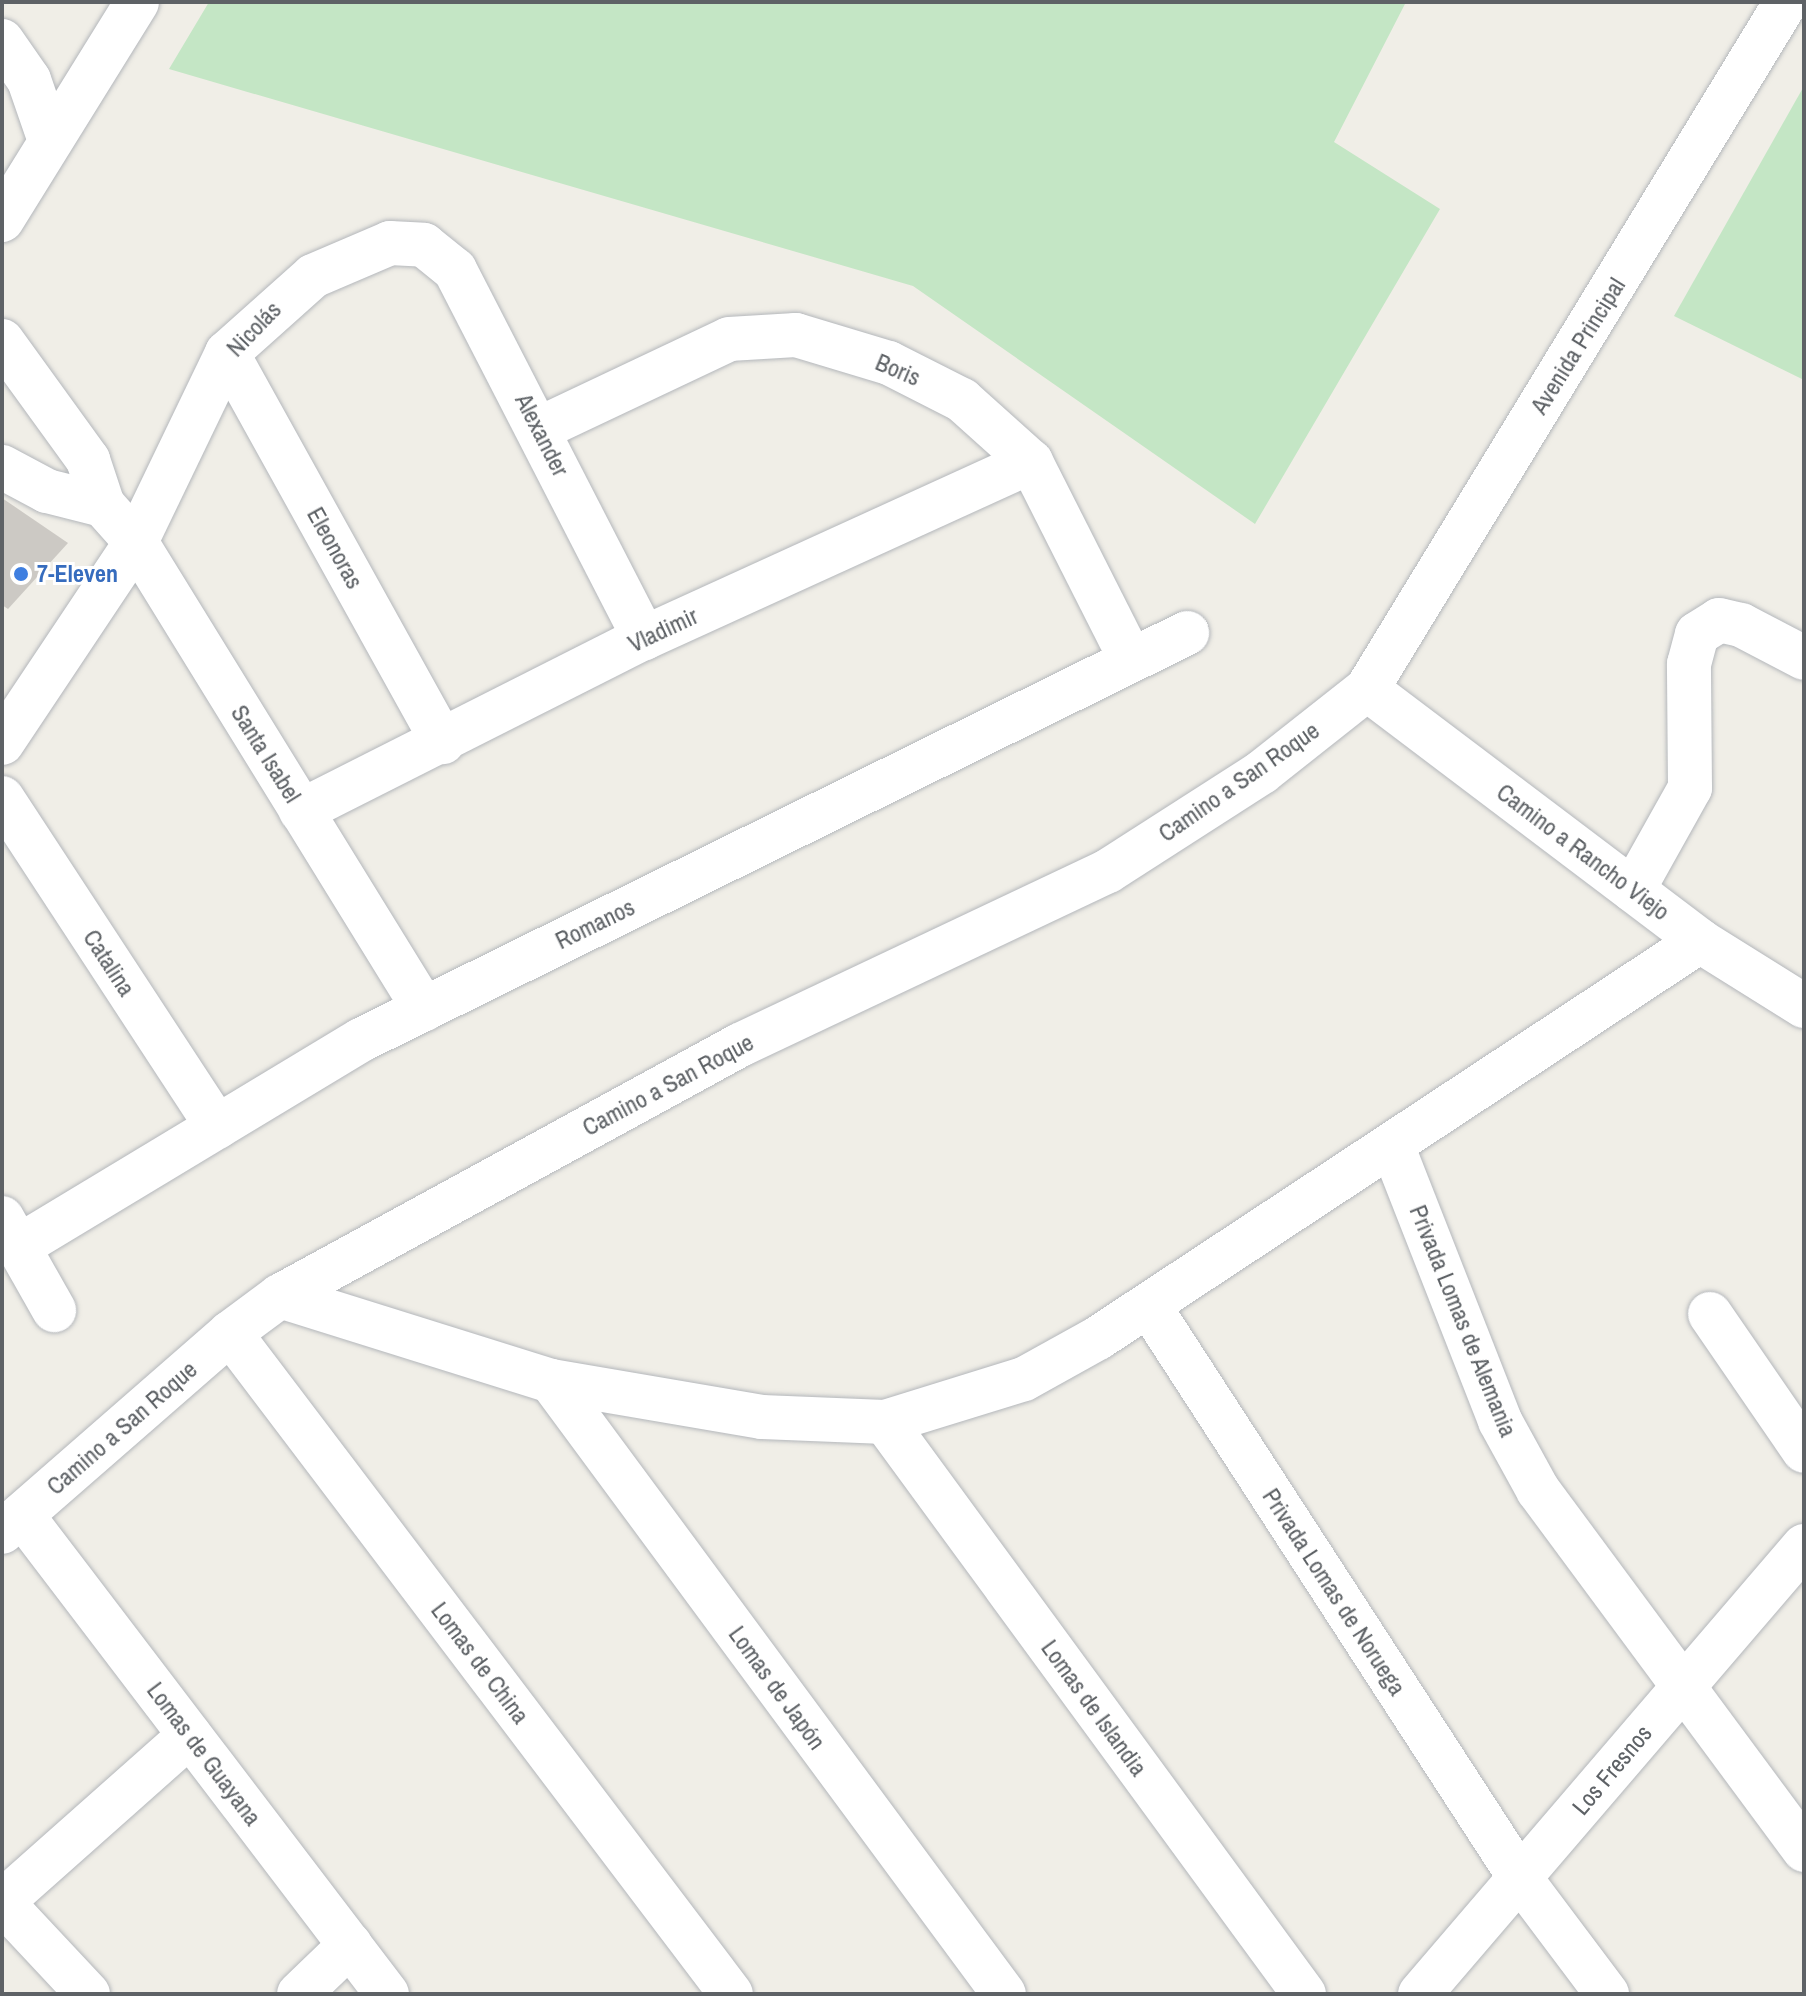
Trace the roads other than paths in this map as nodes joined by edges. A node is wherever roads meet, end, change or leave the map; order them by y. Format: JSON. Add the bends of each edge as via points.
{"nodes":[{"id":1,"x":137,"y":2,"type":"edge"},
{"id":2,"x":1786,"y":2,"type":"edge"},
{"id":3,"x":2,"y":41,"type":"edge"},
{"id":4,"x":28,"y":156,"type":"edge"},
{"id":5,"x":2,"y":220,"type":"edge"},
{"id":6,"x":424,"y":245,"type":"joint"},
{"id":7,"x":2,"y":341,"type":"edge"},
{"id":8,"x":227,"y":353,"type":"junction"},
{"id":9,"x":539,"y":429,"type":"junction"},
{"id":10,"x":1031,"y":462,"type":"junction"},
{"id":11,"x":2,"y":467,"type":"edge"},
{"id":12,"x":103,"y":505,"type":"junction"},
{"id":13,"x":136,"y":542,"type":"junction"},
{"id":14,"x":1187,"y":633,"type":"dead end"},
{"id":15,"x":644,"y":638,"type":"junction"},
{"id":16,"x":1804,"y":658,"type":"edge"},
{"id":17,"x":1131,"y":660,"type":"junction"},
{"id":18,"x":1367,"y":689,"type":"junction"},
{"id":19,"x":443,"y":742,"type":"junction"},
{"id":20,"x":2,"y":743,"type":"edge"},
{"id":21,"x":2,"y":798,"type":"edge"},
{"id":22,"x":301,"y":811,"type":"junction"},
{"id":23,"x":1633,"y":890,"type":"junction"},
{"id":24,"x":1700,"y":941,"type":"junction"},
{"id":25,"x":1804,"y":1006,"type":"edge"},
{"id":26,"x":424,"y":1009,"type":"junction"},
{"id":27,"x":217,"y":1127,"type":"junction"},
{"id":28,"x":1392,"y":1145,"type":"junction"},
{"id":29,"x":12,"y":1232,"type":"edge"},
{"id":30,"x":280,"y":1296,"type":"junction"},
{"id":31,"x":1149,"y":1306,"type":"junction"},
{"id":32,"x":54,"y":1310,"type":"dead end"},
{"id":33,"x":1710,"y":1314,"type":"dead end"},
{"id":34,"x":230,"y":1333,"type":"junction"},
{"id":35,"x":551,"y":1381,"type":"junction"},
{"id":36,"x":885,"y":1422,"type":"junction"},
{"id":37,"x":1804,"y":1451,"type":"edge"},
{"id":38,"x":12,"y":1523,"type":"edge"},
{"id":39,"x":1804,"y":1546,"type":"edge"},
{"id":40,"x":1681,"y":1689,"type":"junction"},
{"id":41,"x":190,"y":1735,"type":"junction"},
{"id":42,"x":1804,"y":1850,"type":"edge"},
{"id":43,"x":1520,"y":1878,"type":"junction"},
{"id":44,"x":2,"y":1902,"type":"edge"},
{"id":45,"x":350,"y":1945,"type":"junction"},
{"id":46,"x":88,"y":1994,"type":"edge"},
{"id":47,"x":299,"y":1994,"type":"edge"},
{"id":48,"x":387,"y":1994,"type":"edge"},
{"id":49,"x":731,"y":1994,"type":"edge"},
{"id":50,"x":1004,"y":1994,"type":"edge"},
{"id":51,"x":1304,"y":1994,"type":"edge"},
{"id":52,"x":1420,"y":1994,"type":"edge"},
{"id":53,"x":1607,"y":1994,"type":"edge"}],
"edges":[{"from":1,"to":4,"type":"street"},
{"from":2,"to":18,"type":"street","name":"Avenida Principal"},
{"from":3,"to":4,"type":"street","via":[[29,80]]},
{"from":4,"to":5,"type":"street"},
{"from":6,"to":8,"type":"street","name":"Nicolás","via":[[390,243],[313,276]]},
{"from":6,"to":9,"type":"street","name":"Alexander","via":[[455,270]]},
{"from":7,"to":12,"type":"street","via":[[88,460]]},
{"from":8,"to":13,"type":"street","name":"Nicolás"},
{"from":8,"to":19,"type":"street","name":"Eleonoras"},
{"from":9,"to":10,"type":"street","name":"Boris","via":[[729,339],[796,335],[889,363],[962,400]]},
{"from":9,"to":15,"type":"street","name":"Alexander"},
{"from":10,"to":15,"type":"street","name":"Vladimir"},
{"from":10,"to":17,"type":"street","name":"Boris"},
{"from":11,"to":12,"type":"street","via":[[47,491]]},
{"from":12,"to":13,"type":"street","name":"Santa Isabel"},
{"from":13,"to":20,"type":"street","name":"Nicolás"},
{"from":13,"to":22,"type":"street","name":"Santa Isabel"},
{"from":14,"to":17,"type":"street","name":"Romanos"},
{"from":15,"to":19,"type":"street","name":"Vladimir"},
{"from":16,"to":23,"type":"street","via":[[1741,625],[1719,620],[1697,634],[1689,664],[1690,788]]},
{"from":17,"to":26,"type":"street","name":"Romanos"},
{"from":18,"to":23,"type":"street","name":"Camino a Rancho Viejo"},
{"from":18,"to":30,"type":"street","name":"Camino a San Roque","via":[[1262,772],[1108,871],[740,1045]]},
{"from":19,"to":22,"type":"street","name":"Vladimir"},
{"from":21,"to":27,"type":"street","name":"Catalina"},
{"from":22,"to":26,"type":"street","name":"Santa Isabel"},
{"from":23,"to":24,"type":"street","name":"Camino a Rancho Viejo"},
{"from":24,"to":25,"type":"street","name":"Camino a Rancho Viejo"},
{"from":24,"to":28,"type":"street"},
{"from":26,"to":27,"type":"street","name":"Romanos","via":[[361,1040]]},
{"from":27,"to":29,"type":"street","name":"Romanos"},
{"from":28,"to":31,"type":"street"},
{"from":28,"to":40,"type":"street","name":"Privada Lomas de Alemania","via":[[1500,1421],[1538,1490]]},
{"from":29,"to":32,"type":"street"},
{"from":30,"to":34,"type":"street","name":"Camino a San Roque"},
{"from":30,"to":35,"type":"street"},
{"from":31,"to":36,"type":"street","via":[[1024,1379]]},
{"from":31,"to":43,"type":"street","name":"Privada Lomas de Noruega"},
{"from":33,"to":37,"type":"street"},
{"from":34,"to":38,"type":"street","name":"Camino a San Roque"},
{"from":34,"to":49,"type":"street","name":"Lomas de China"},
{"from":35,"to":36,"type":"street","via":[[762,1417]]},
{"from":35,"to":50,"type":"street","name":"Lomas de Japón"},
{"from":36,"to":51,"type":"street","name":"Lomas de Islandia"},
{"from":38,"to":41,"type":"street","name":"Lomas de Guayana"},
{"from":39,"to":40,"type":"street","name":"Los Fresnos"},
{"from":40,"to":42,"type":"street","name":"Privada Lomas de Alemania"},
{"from":40,"to":43,"type":"street","name":"Los Fresnos"},
{"from":41,"to":44,"type":"street"},
{"from":41,"to":45,"type":"street","name":"Lomas de Guayana"},
{"from":43,"to":52,"type":"street","name":"Los Fresnos"},
{"from":43,"to":53,"type":"street","name":"Privada Lomas de Noruega"},
{"from":44,"to":46,"type":"street"},
{"from":45,"to":47,"type":"street"},
{"from":45,"to":48,"type":"street","name":"Lomas de Guayana"}]}
